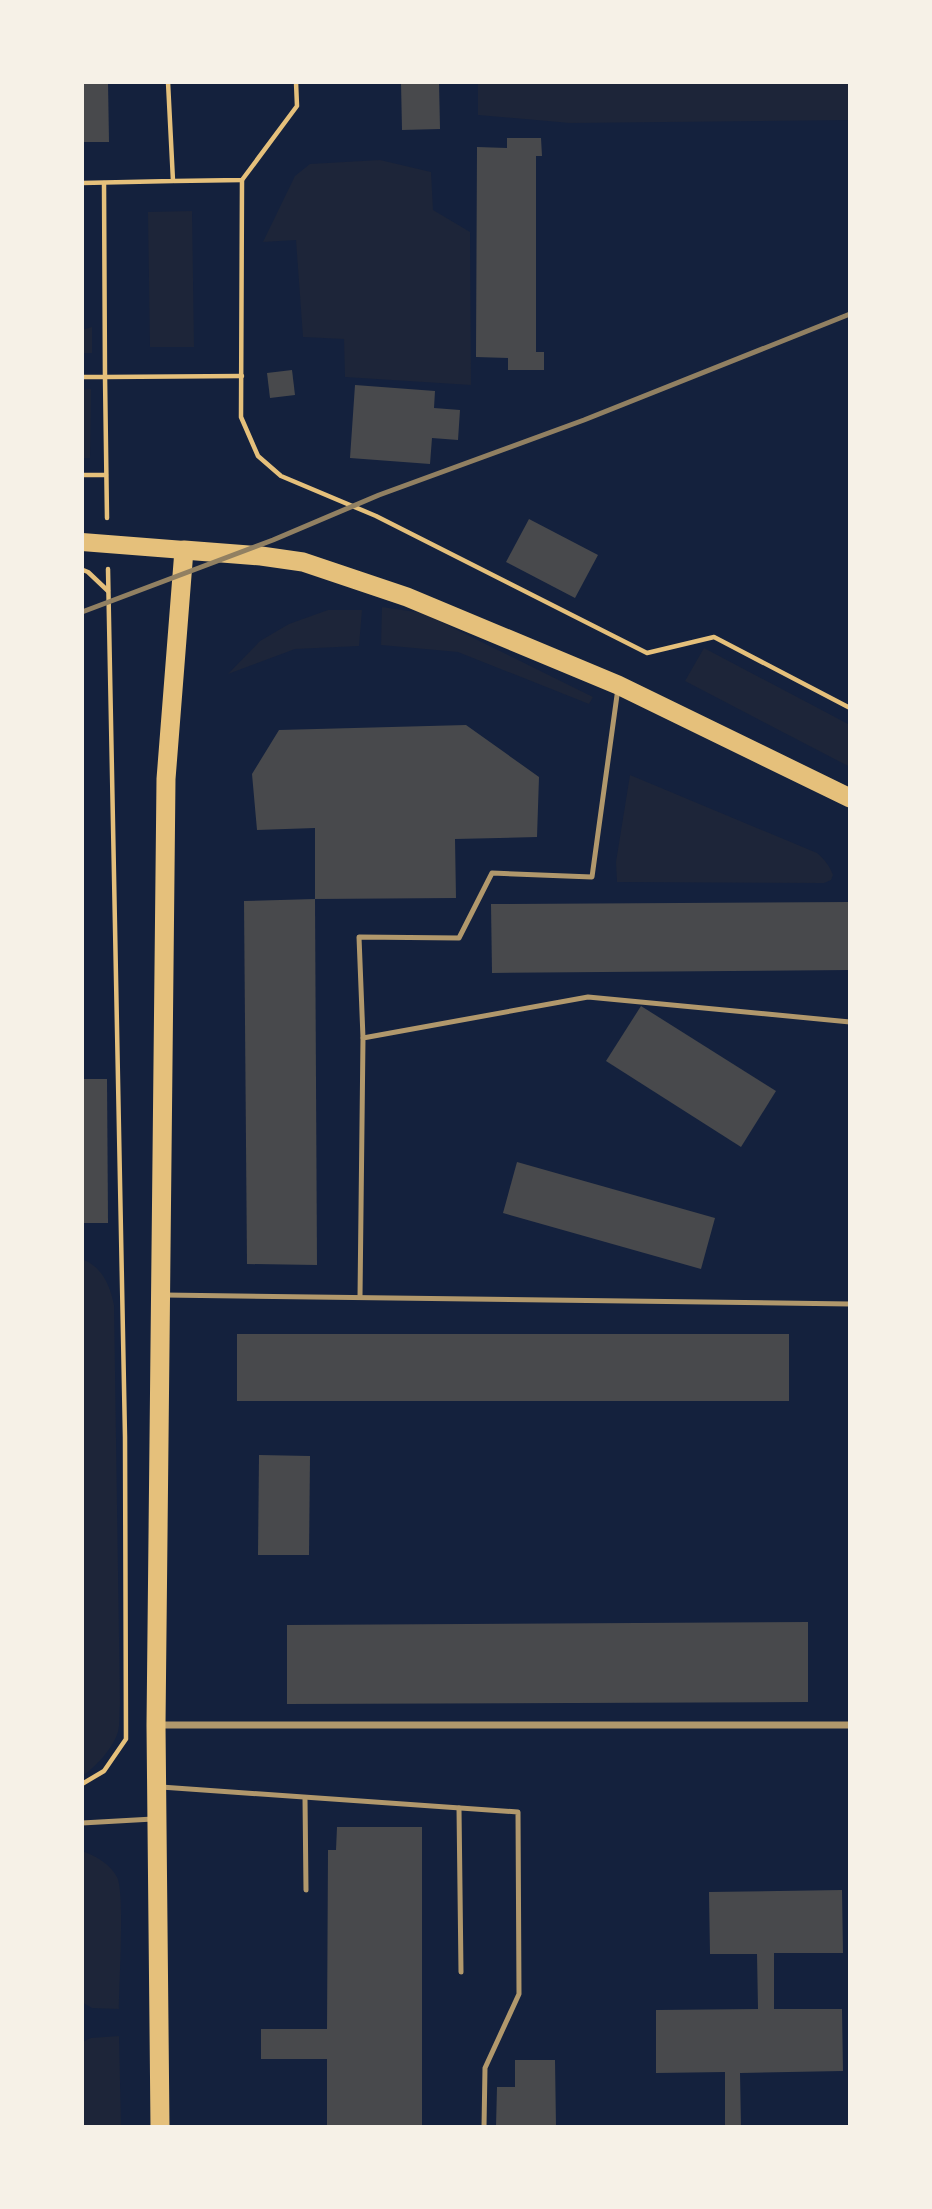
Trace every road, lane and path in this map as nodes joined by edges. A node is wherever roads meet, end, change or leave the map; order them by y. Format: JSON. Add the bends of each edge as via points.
{"nodes":[{"id":1,"x":168,"y":82,"type":"edge"},
{"id":2,"x":296,"y":82,"type":"edge"},
{"id":3,"x":242,"y":180,"type":"junction"},
{"id":4,"x":173,"y":181,"type":"junction"},
{"id":5,"x":82,"y":183,"type":"edge"},
{"id":6,"x":104,"y":183,"type":"junction"},
{"id":7,"x":242,"y":376,"type":"junction"},
{"id":8,"x":82,"y":377,"type":"edge"},
{"id":9,"x":105,"y":377,"type":"junction"},
{"id":10,"x":82,"y":475,"type":"edge"},
{"id":11,"x":106,"y":475,"type":"junction"},
{"id":12,"x":82,"y":542,"type":"edge"},
{"id":13,"x":107,"y":542,"type":"junction"},
{"id":14,"x":184,"y":550,"type":"junction"},
{"id":15,"x":82,"y":569,"type":"edge"},
{"id":16,"x":108,"y":592,"type":"junction"},
{"id":17,"x":618,"y":685,"type":"junction"},
{"id":18,"x":850,"y":708,"type":"edge"},
{"id":19,"x":850,"y":798,"type":"edge"},
{"id":20,"x":850,"y":1022,"type":"edge"},
{"id":21,"x":363,"y":1038,"type":"junction"},
{"id":22,"x":160,"y":1294,"type":"junction"},
{"id":23,"x":360,"y":1297,"type":"junction"},
{"id":24,"x":850,"y":1304,"type":"edge"},
{"id":25,"x":850,"y":1725,"type":"edge"},
{"id":26,"x":156,"y":1726,"type":"junction"},
{"id":27,"x":82,"y":1784,"type":"edge"},
{"id":28,"x":158,"y":1787,"type":"junction"},
{"id":29,"x":305,"y":1798,"type":"junction"},
{"id":30,"x":459,"y":1808,"type":"junction"},
{"id":31,"x":156,"y":1819,"type":"junction"},
{"id":32,"x":82,"y":1824,"type":"edge"},
{"id":33,"x":306,"y":1890,"type":"dead end"},
{"id":34,"x":461,"y":1972,"type":"dead end"},
{"id":35,"x":160,"y":2127,"type":"edge"},
{"id":36,"x":484,"y":2127,"type":"edge"}],
"edges":[{"from":1,"to":4,"type":"path"},
{"from":2,"to":3,"type":"path","via":[[297,106]]},
{"from":3,"to":4,"type":"path"},
{"from":3,"to":7,"type":"path"},
{"from":4,"to":6,"type":"path"},
{"from":5,"to":6,"type":"path"},
{"from":6,"to":9,"type":"path"},
{"from":7,"to":9,"type":"path"},
{"from":7,"to":18,"type":"path","via":[[241,417],[258,456],[281,475],[376,516],[647,653],[714,637]]},
{"from":8,"to":9,"type":"path"},
{"from":9,"to":11,"type":"path"},
{"from":10,"to":11,"type":"path"},
{"from":11,"to":13,"type":"path"},
{"from":12,"to":13,"type":"main road"},
{"from":13,"to":14,"type":"main road"},
{"from":13,"to":16,"type":"path"},
{"from":14,"to":17,"type":"highway","via":[[303,562],[407,597]]},
{"from":14,"to":22,"type":"highway","via":[[166,779]]},
{"from":15,"to":16,"type":"path"},
{"from":16,"to":27,"type":"path","via":[[125,1424],[126,1739],[104,1772]]},
{"from":17,"to":19,"type":"highway"},
{"from":17,"to":21,"type":"lane","via":[[592,877],[492,873],[459,938],[359,937]]},
{"from":20,"to":21,"type":"lane","via":[[588,996]]},
{"from":21,"to":23,"type":"lane"},
{"from":22,"to":23,"type":"lane"},
{"from":22,"to":26,"type":"highway"},
{"from":23,"to":24,"type":"lane"},
{"from":25,"to":26,"type":"street"},
{"from":26,"to":28,"type":"highway"},
{"from":28,"to":29,"type":"lane"},
{"from":28,"to":31,"type":"highway"},
{"from":29,"to":30,"type":"lane"},
{"from":29,"to":33,"type":"lane"},
{"from":30,"to":34,"type":"lane"},
{"from":30,"to":36,"type":"lane","via":[[518,1812],[519,1994],[485,2068]]},
{"from":31,"to":32,"type":"lane"},
{"from":31,"to":35,"type":"highway"}]}
